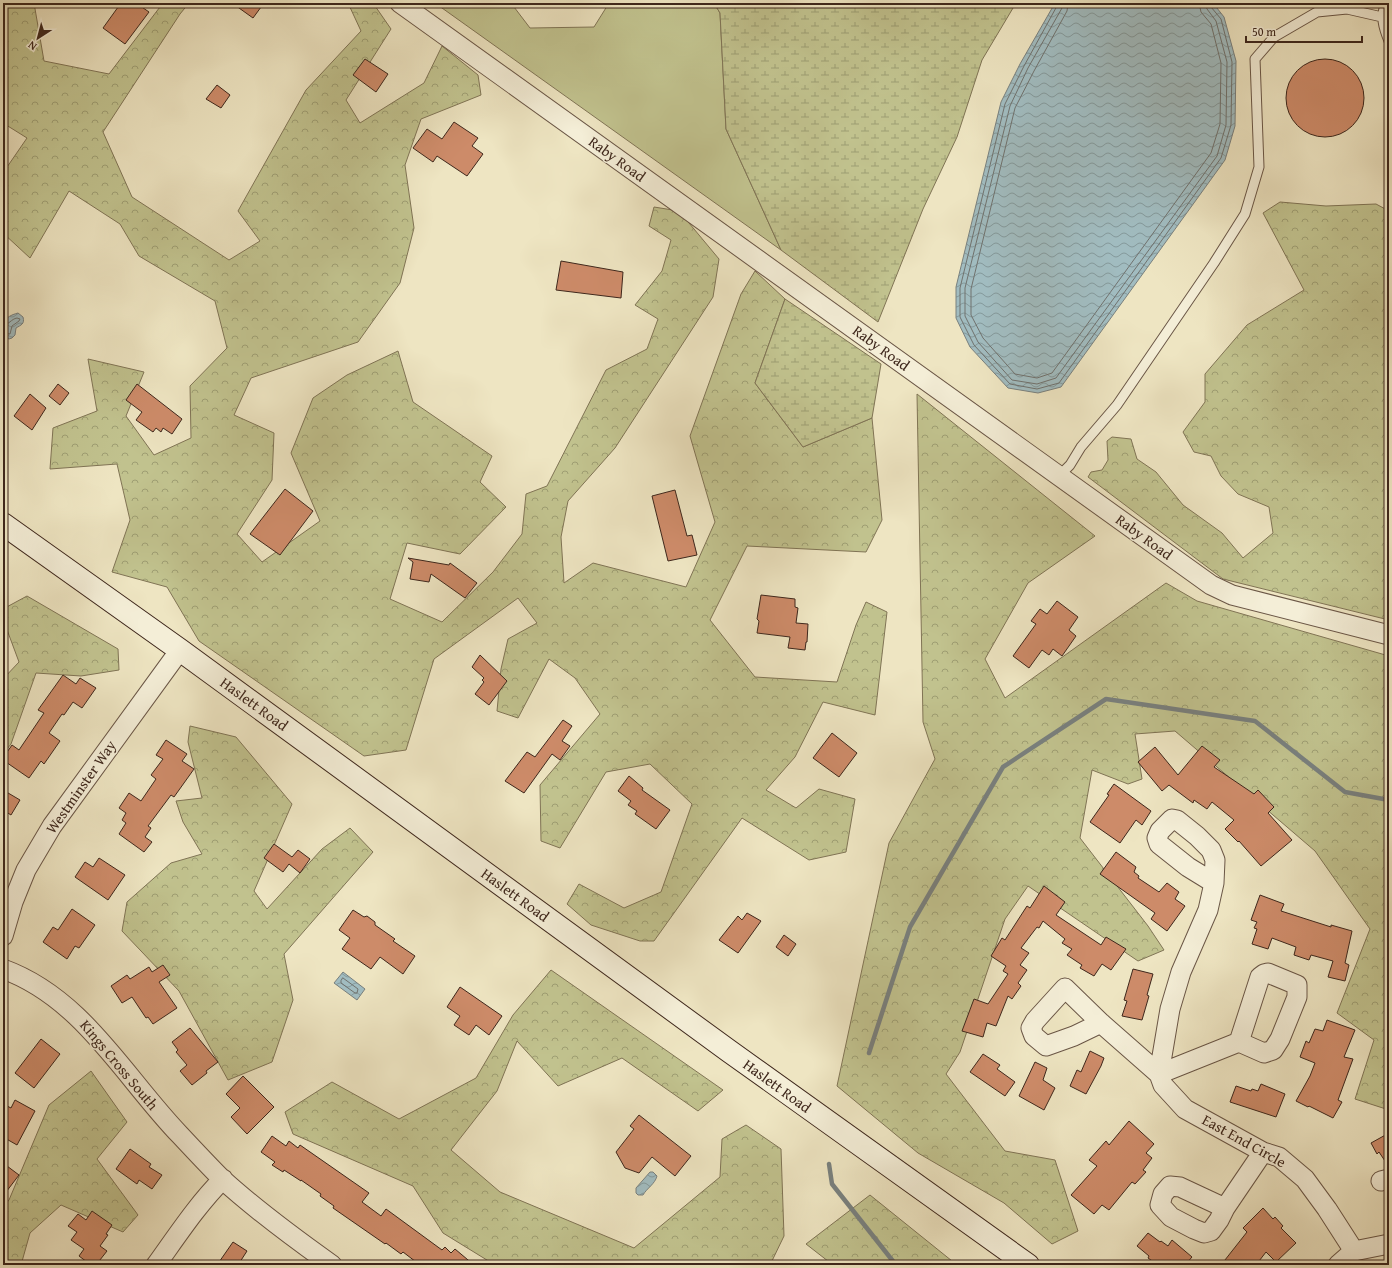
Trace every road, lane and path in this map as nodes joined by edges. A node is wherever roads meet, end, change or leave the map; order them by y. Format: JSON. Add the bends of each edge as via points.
{"nodes":[{"id":1,"x":400,"y":3,"type":"edge"},
{"id":2,"x":1387,"y":3,"type":"edge"},
{"id":3,"x":1382,"y":17,"type":"junction"},
{"id":4,"x":1389,"y":40,"type":"edge"},
{"id":5,"x":1059,"y":476,"type":"junction"},
{"id":6,"x":3,"y":524,"type":"edge"},
{"id":7,"x":1389,"y":635,"type":"edge"},
{"id":8,"x":180,"y":650,"type":"junction"},
{"id":9,"x":1214,"y":883,"type":"dead end"},
{"id":10,"x":3,"y":936,"type":"edge"},
{"id":11,"x":3,"y":969,"type":"edge"},
{"id":12,"x":1101,"y":1023,"type":"dead end"},
{"id":13,"x":1239,"y":1042,"type":"dead end"},
{"id":14,"x":1159,"y":1074,"type":"junction"},
{"id":15,"x":1263,"y":1152,"type":"junction"},
{"id":16,"x":223,"y":1179,"type":"junction"},
{"id":17,"x":1225,"y":1208,"type":"dead end"},
{"id":18,"x":1389,"y":1244,"type":"edge"},
{"id":19,"x":1354,"y":1251,"type":"junction"},
{"id":20,"x":156,"y":1265,"type":"edge"},
{"id":21,"x":332,"y":1265,"type":"edge"},
{"id":22,"x":1028,"y":1265,"type":"edge"},
{"id":23,"x":1338,"y":1265,"type":"edge"}],
"edges":[{"from":1,"to":5,"type":"street","name":"Raby Road"},
{"from":2,"to":3,"type":"lane"},
{"from":3,"to":4,"type":"lane"},
{"from":3,"to":5,"type":"lane","via":[[1347,9],[1317,12],[1274,37],[1255,59],[1258,167],[1245,214],[1117,405]]},
{"from":5,"to":7,"type":"street","name":"Raby Road","via":[[1211,585],[1232,595]]},
{"from":6,"to":8,"type":"main road","name":"Haslett Road"},
{"from":8,"to":10,"type":"street","name":"Westminster Way","via":[[52,826],[26,870]]},
{"from":8,"to":22,"type":"main road","name":"Haslett Road","via":[[703,1032]]},
{"from":9,"to":14,"type":"street","via":[[1208,910],[1181,972],[1170,1009]]},
{"from":11,"to":16,"type":"street","name":"Kings Cross South","via":[[17,974],[53,995],[83,1021],[159,1113]]},
{"from":12,"to":14,"type":"street","name":"East End Circle"},
{"from":13,"to":14,"type":"street"},
{"from":14,"to":15,"type":"street","name":"East End Circle","via":[[1164,1085],[1185,1109]]},
{"from":15,"to":17,"type":"street"},
{"from":15,"to":19,"type":"street","name":"East End Circle","via":[[1279,1157],[1305,1179]]},
{"from":16,"to":20,"type":"street","via":[[210,1191]]},
{"from":16,"to":21,"type":"street","name":"Kings Cross South"},
{"from":18,"to":19,"type":"street"},
{"from":19,"to":23,"type":"street"}]}
